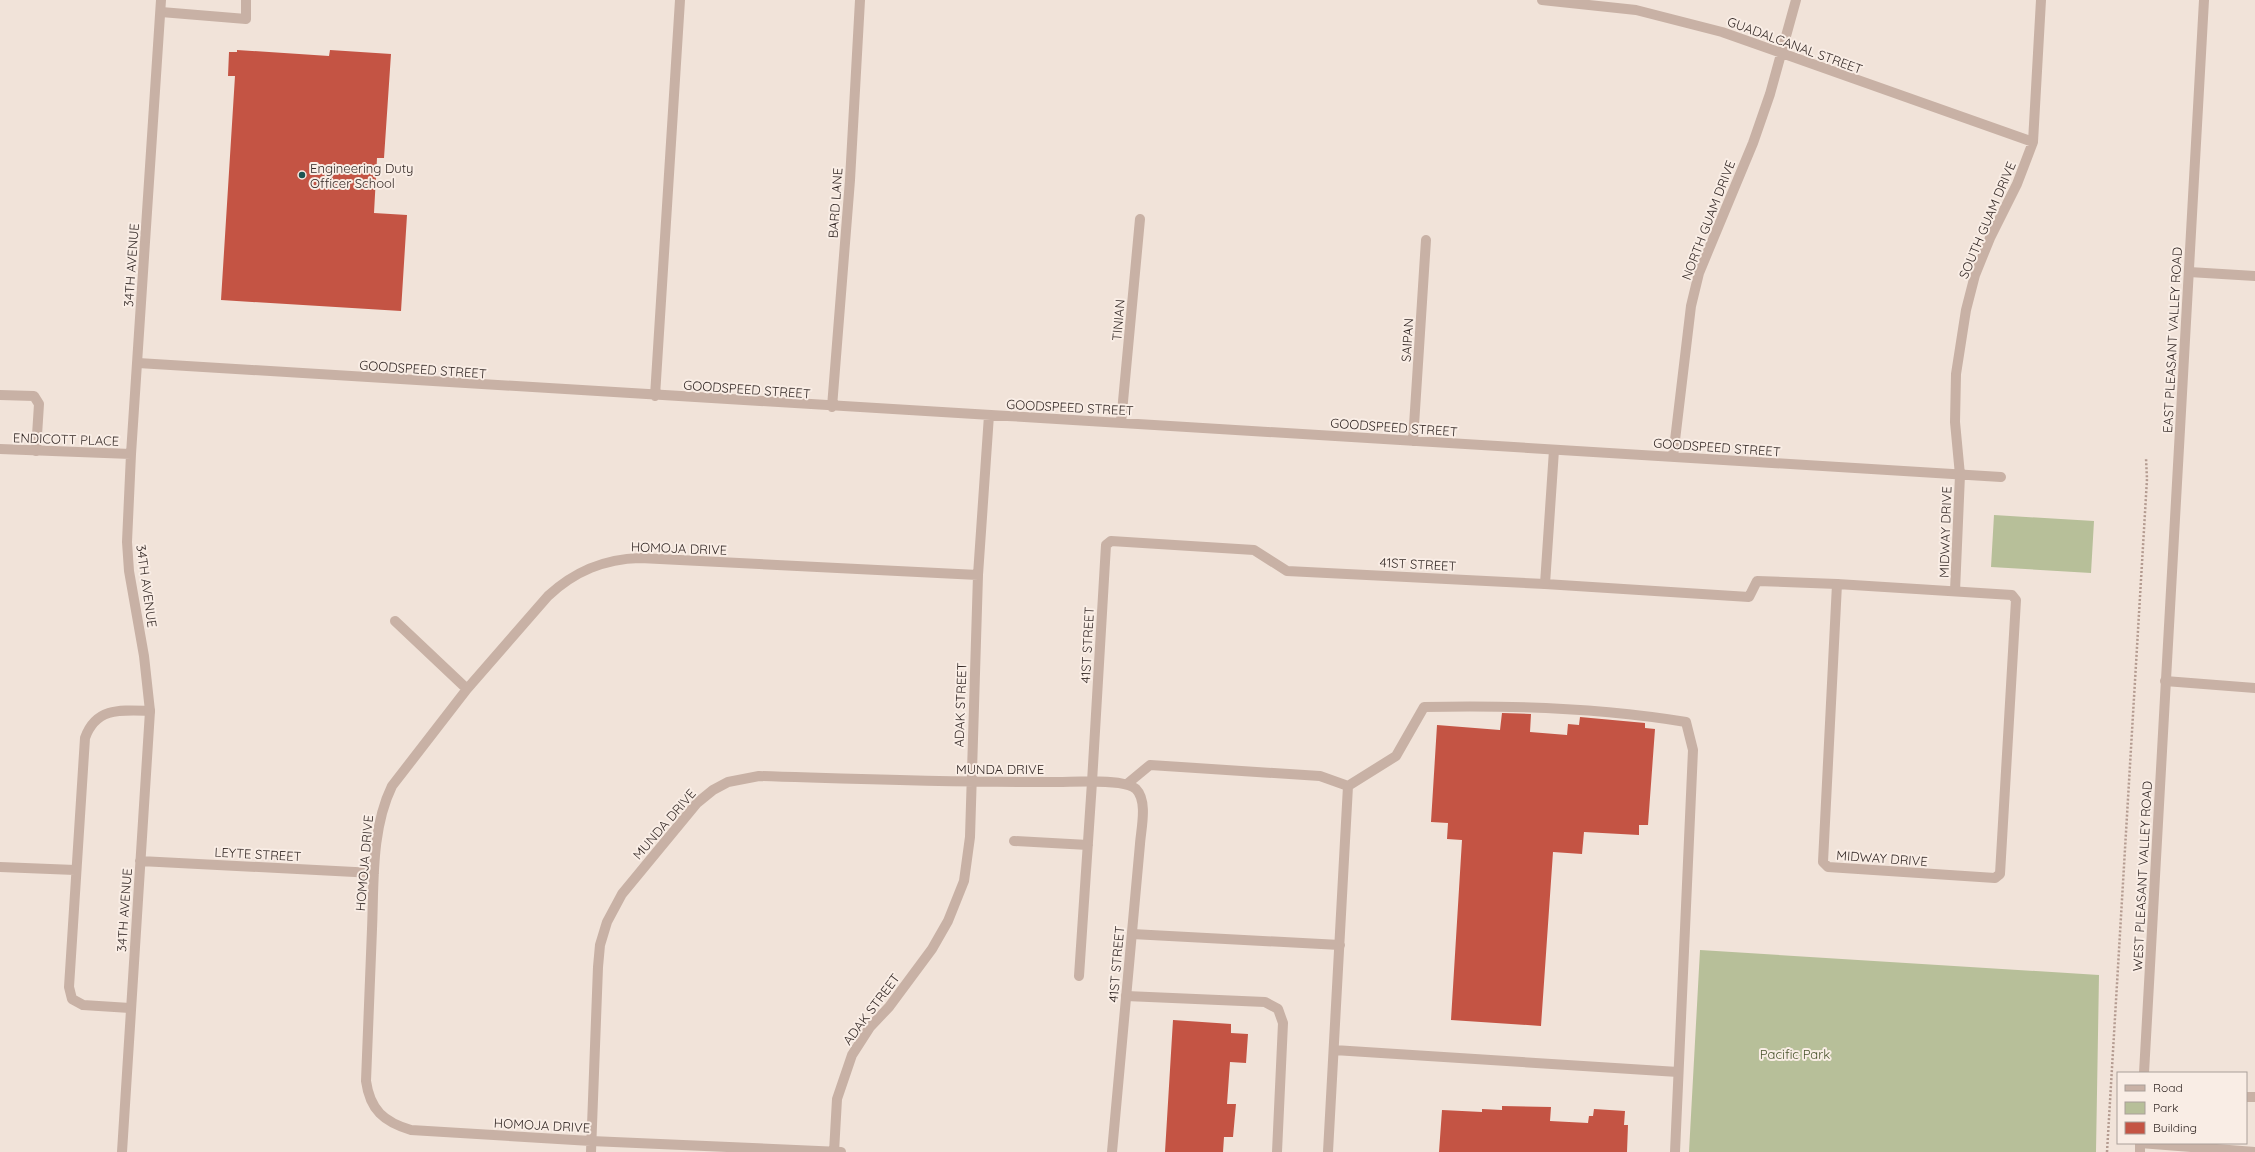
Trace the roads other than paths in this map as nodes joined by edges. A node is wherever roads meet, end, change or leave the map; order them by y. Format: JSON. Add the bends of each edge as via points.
{"nodes":[{"id":1,"x":161,"y":0,"type":"edge"},
{"id":2,"x":246,"y":0,"type":"edge"},
{"id":3,"x":680,"y":0,"type":"edge"},
{"id":4,"x":860,"y":0,"type":"edge"},
{"id":5,"x":1542,"y":0,"type":"edge"},
{"id":6,"x":1796,"y":0,"type":"edge"},
{"id":7,"x":2041,"y":0,"type":"edge"},
{"id":8,"x":2204,"y":0,"type":"edge"},
{"id":9,"x":1603,"y":3,"type":"edge"},
{"id":10,"x":160,"y":12,"type":"junction"},
{"id":11,"x":1781,"y":54,"type":"junction"},
{"id":12,"x":2033,"y":142,"type":"junction"},
{"id":13,"x":1140,"y":219,"type":"dead end"},
{"id":14,"x":1426,"y":240,"type":"dead end"},
{"id":15,"x":2189,"y":272,"type":"junction"},
{"id":16,"x":2255,"y":276,"type":"edge"},
{"id":17,"x":138,"y":363,"type":"junction"},
{"id":18,"x":0,"y":395,"type":"edge"},
{"id":19,"x":655,"y":396,"type":"junction"},
{"id":20,"x":832,"y":407,"type":"junction"},
{"id":21,"x":989,"y":415,"type":"junction"},
{"id":22,"x":1121,"y":423,"type":"junction"},
{"id":23,"x":1413,"y":441,"type":"junction"},
{"id":24,"x":0,"y":449,"type":"edge"},
{"id":25,"x":1554,"y":450,"type":"junction"},
{"id":26,"x":36,"y":451,"type":"junction"},
{"id":27,"x":131,"y":454,"type":"junction"},
{"id":28,"x":1673,"y":457,"type":"junction"},
{"id":29,"x":1960,"y":475,"type":"junction"},
{"id":30,"x":2001,"y":477,"type":"dead end"},
{"id":31,"x":978,"y":575,"type":"junction"},
{"id":32,"x":1545,"y":584,"type":"junction"},
{"id":33,"x":1838,"y":584,"type":"junction"},
{"id":34,"x":1955,"y":591,"type":"junction"},
{"id":35,"x":395,"y":621,"type":"dead end"},
{"id":36,"x":2165,"y":681,"type":"junction"},
{"id":37,"x":2255,"y":688,"type":"edge"},
{"id":38,"x":467,"y":689,"type":"junction"},
{"id":39,"x":150,"y":711,"type":"junction"},
{"id":40,"x":971,"y":782,"type":"junction"},
{"id":41,"x":1092,"y":782,"type":"junction"},
{"id":42,"x":1127,"y":784,"type":"junction"},
{"id":43,"x":1348,"y":786,"type":"junction"},
{"id":44,"x":1014,"y":841,"type":"dead end"},
{"id":45,"x":1088,"y":845,"type":"junction"},
{"id":46,"x":140,"y":861,"type":"junction"},
{"id":47,"x":0,"y":867,"type":"edge"},
{"id":48,"x":75,"y":870,"type":"junction"},
{"id":49,"x":374,"y":873,"type":"junction"},
{"id":50,"x":1132,"y":934,"type":"junction"},
{"id":51,"x":1340,"y":945,"type":"junction"},
{"id":52,"x":1079,"y":976,"type":"dead end"},
{"id":53,"x":1126,"y":996,"type":"junction"},
{"id":54,"x":130,"y":1008,"type":"junction"},
{"id":55,"x":1334,"y":1050,"type":"junction"},
{"id":56,"x":1678,"y":1072,"type":"junction"},
{"id":57,"x":2144,"y":1072,"type":"edge"},
{"id":58,"x":591,"y":1141,"type":"junction"},
{"id":59,"x":2153,"y":1144,"type":"edge"},
{"id":60,"x":122,"y":1152,"type":"edge"},
{"id":61,"x":591,"y":1152,"type":"edge"},
{"id":62,"x":834,"y":1152,"type":"edge"},
{"id":63,"x":841,"y":1152,"type":"edge"},
{"id":64,"x":1112,"y":1152,"type":"edge"},
{"id":65,"x":1276,"y":1152,"type":"edge"},
{"id":66,"x":1328,"y":1152,"type":"edge"},
{"id":67,"x":1675,"y":1152,"type":"edge"},
{"id":68,"x":2255,"y":1152,"type":"edge"}],
"edges":[{"from":1,"to":10,"type":"street","name":"34TH AVENUE"},
{"from":2,"to":10,"type":"street","via":[[246,19]]},
{"from":3,"to":19,"type":"street"},
{"from":4,"to":20,"type":"street","name":"BARD LANE","via":[[850,180]]},
{"from":5,"to":9,"type":"street","name":"GUADALCANAL STREET"},
{"from":6,"to":11,"type":"street","name":"NORTH GUAM DRIVE"},
{"from":7,"to":12,"type":"street","name":"SOUTH GUAM DRIVE"},
{"from":8,"to":15,"type":"street","name":"EAST PLEASANT VALLEY ROAD"},
{"from":9,"to":11,"type":"street","name":"GUADALCANAL STREET","via":[[1722,32]]},
{"from":10,"to":17,"type":"street","name":"34TH AVENUE"},
{"from":11,"to":12,"type":"street","name":"GUADALCANAL STREET"},
{"from":11,"to":28,"type":"street","name":"NORTH GUAM DRIVE","via":[[1752,143],[1705,258],[1694,293],[1685,347]]},
{"from":12,"to":29,"type":"street","name":"SOUTH GUAM DRIVE","via":[[2017,184],[1990,238],[1966,310],[1956,382],[1955,422]]},
{"from":13,"to":22,"type":"street","name":"TINIAN"},
{"from":14,"to":23,"type":"street","name":"SAIPAN"},
{"from":15,"to":16,"type":"street"},
{"from":15,"to":36,"type":"street","name":"EAST PLEASANT VALLEY ROAD"},
{"from":17,"to":19,"type":"street","name":"GOODSPEED STREET"},
{"from":17,"to":27,"type":"street","name":"34TH AVENUE"},
{"from":18,"to":26,"type":"street","via":[[34,396],[39,404]]},
{"from":19,"to":20,"type":"street","name":"GOODSPEED STREET"},
{"from":20,"to":21,"type":"street","name":"GOODSPEED STREET"},
{"from":21,"to":22,"type":"street","name":"GOODSPEED STREET"},
{"from":21,"to":31,"type":"street","name":"ADAK STREET"},
{"from":22,"to":23,"type":"street","name":"GOODSPEED STREET"},
{"from":23,"to":25,"type":"street","name":"GOODSPEED STREET"},
{"from":24,"to":26,"type":"street","name":"ENDICOTT PLACE"},
{"from":25,"to":28,"type":"street","name":"GOODSPEED STREET"},
{"from":25,"to":32,"type":"street"},
{"from":26,"to":27,"type":"street","name":"ENDICOTT PLACE"},
{"from":27,"to":39,"type":"street","name":"34TH AVENUE","via":[[127,542],[129,571],[144,656]]},
{"from":28,"to":29,"type":"street","name":"GOODSPEED STREET"},
{"from":29,"to":30,"type":"street","name":"GOODSPEED STREET"},
{"from":29,"to":34,"type":"street","name":"MIDWAY DRIVE"},
{"from":31,"to":38,"type":"street","name":"HOMOJA DRIVE","via":[[640,558],[604,562],[581,571],[560,585]]},
{"from":31,"to":40,"type":"street","name":"ADAK STREET"},
{"from":32,"to":33,"type":"street","name":"41ST STREET","via":[[1749,597],[1757,581]]},
{"from":32,"to":41,"type":"street","name":"41ST STREET","via":[[1287,571],[1254,550],[1111,541],[1106,545]]},
{"from":33,"to":34,"type":"street","name":"MIDWAY DRIVE"},
{"from":33,"to":34,"type":"street","name":"MIDWAY DRIVE","via":[[1823,862],[1828,867],[1995,878],[2000,874],[2016,600],[2012,595]]},
{"from":35,"to":38,"type":"street"},
{"from":36,"to":37,"type":"street"},
{"from":36,"to":57,"type":"street","name":"WEST PLEASANT VALLEY ROAD"},
{"from":38,"to":49,"type":"street","name":"HOMOJA DRIVE","via":[[392,786],[380,818]]},
{"from":39,"to":46,"type":"street","name":"34TH AVENUE"},
{"from":39,"to":48,"type":"street","via":[[104,713],[88,728],[85,738]]},
{"from":40,"to":41,"type":"street","name":"MUNDA DRIVE"},
{"from":40,"to":58,"type":"street","name":"MUNDA DRIVE","via":[[759,776],[728,782],[697,803],[622,894],[607,922],[600,945],[598,967]]},
{"from":40,"to":62,"type":"street","name":"ADAK STREET","via":[[968,860],[957,902],[932,949],[889,1007],[870,1027],[852,1055],[837,1099]]},
{"from":41,"to":42,"type":"street"},
{"from":41,"to":45,"type":"street","name":"41ST STREET"},
{"from":42,"to":43,"type":"street","via":[[1150,765],[1320,776]]},
{"from":42,"to":50,"type":"street","name":"41ST STREET","via":[[1135,788],[1143,803]]},
{"from":43,"to":51,"type":"street"},
{"from":43,"to":56,"type":"street","via":[[1396,756],[1424,707],[1478,706],[1636,714],[1686,722],[1693,750]]},
{"from":44,"to":45,"type":"street"},
{"from":45,"to":52,"type":"street","name":"41ST STREET"},
{"from":46,"to":49,"type":"street","name":"LEYTE STREET"},
{"from":46,"to":54,"type":"street","name":"34TH AVENUE"},
{"from":47,"to":48,"type":"street"},
{"from":48,"to":54,"type":"street","via":[[69,987],[72,998],[84,1005]]},
{"from":49,"to":58,"type":"street","name":"HOMOJA DRIVE","via":[[366,1081],[367,1092],[374,1107],[395,1125],[411,1130]]},
{"from":50,"to":51,"type":"street"},
{"from":50,"to":53,"type":"street","name":"41ST STREET"},
{"from":51,"to":55,"type":"street"},
{"from":53,"to":64,"type":"street","name":"41ST STREET"},
{"from":53,"to":65,"type":"street","via":[[1265,1002],[1278,1009],[1283,1023]]},
{"from":54,"to":60,"type":"street","name":"34TH AVENUE"},
{"from":55,"to":56,"type":"street"},
{"from":55,"to":66,"type":"street"},
{"from":56,"to":67,"type":"street"},
{"from":58,"to":61,"type":"street","name":"MUNDA DRIVE"},
{"from":58,"to":62,"type":"street","name":"HOMOJA DRIVE"},
{"from":59,"to":68,"type":"street"},
{"from":62,"to":63,"type":"street","name":"HOMOJA DRIVE"}]}
